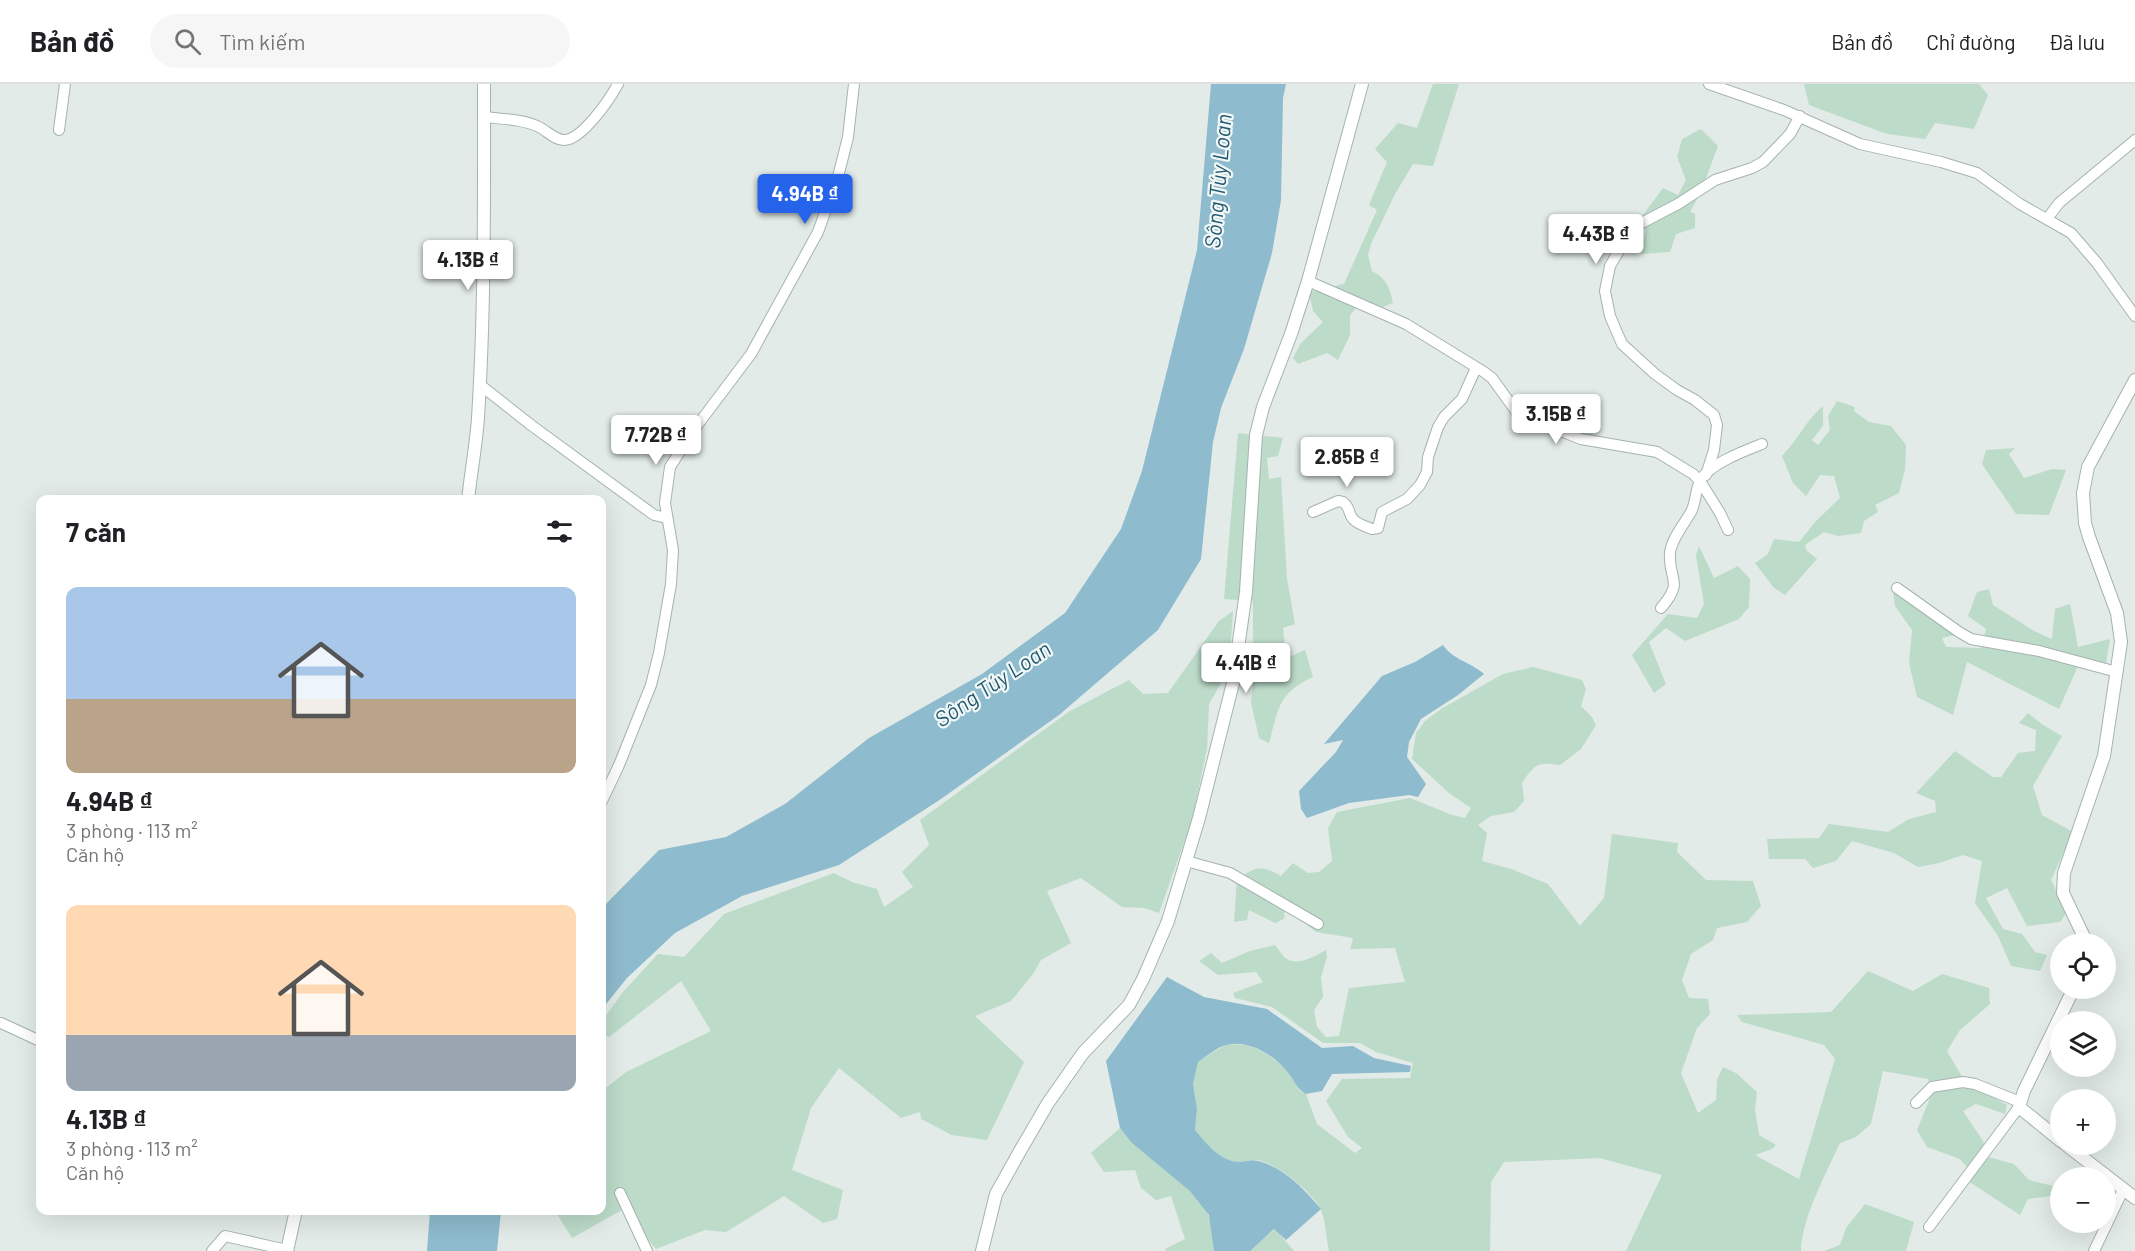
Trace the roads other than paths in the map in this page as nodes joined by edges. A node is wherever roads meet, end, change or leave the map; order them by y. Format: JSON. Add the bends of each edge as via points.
{"nodes":[{"id":1,"x":66,"y":84,"type":"edge"},
{"id":2,"x":484,"y":84,"type":"edge"},
{"id":3,"x":618,"y":84,"type":"edge"},
{"id":4,"x":854,"y":84,"type":"edge"},
{"id":5,"x":1362,"y":84,"type":"edge"},
{"id":6,"x":1709,"y":84,"type":"edge"},
{"id":7,"x":1800,"y":116,"type":"junction"},
{"id":8,"x":484,"y":117,"type":"junction"},
{"id":9,"x":59,"y":130,"type":"dead end"},
{"id":10,"x":2135,"y":140,"type":"edge"},
{"id":11,"x":2047,"y":219,"type":"junction"},
{"id":12,"x":1308,"y":281,"type":"junction"},
{"id":13,"x":2135,"y":316,"type":"edge"},
{"id":14,"x":1476,"y":368,"type":"junction"},
{"id":15,"x":2135,"y":380,"type":"edge"},
{"id":16,"x":479,"y":384,"type":"junction"},
{"id":17,"x":1762,"y":444,"type":"dead end"},
{"id":18,"x":1703,"y":478,"type":"junction"},
{"id":19,"x":469,"y":495,"type":"edge"},
{"id":20,"x":1313,"y":512,"type":"dead end"},
{"id":21,"x":666,"y":518,"type":"junction"},
{"id":22,"x":1728,"y":530,"type":"dead end"},
{"id":23,"x":1897,"y":588,"type":"dead end"},
{"id":24,"x":1662,"y":608,"type":"dead end"},
{"id":25,"x":2117,"y":672,"type":"junction"},
{"id":26,"x":606,"y":793,"type":"edge"},
{"id":27,"x":1186,"y":861,"type":"junction"},
{"id":28,"x":1318,"y":924,"type":"dead end"},
{"id":29,"x":2082,"y":933,"type":"edge"},
{"id":30,"x":2069,"y":999,"type":"edge"},
{"id":31,"x":1,"y":1023,"type":"edge"},
{"id":32,"x":36,"y":1039,"type":"edge"},
{"id":33,"x":1916,"y":1103,"type":"dead end"},
{"id":34,"x":2020,"y":1105,"type":"junction"},
{"id":35,"x":2050,"y":1131,"type":"edge"},
{"id":36,"x":2079,"y":1155,"type":"edge"},
{"id":37,"x":2123,"y":1190,"type":"junction"},
{"id":38,"x":620,"y":1193,"type":"dead end"},
{"id":39,"x":2135,"y":1198,"type":"edge"},
{"id":40,"x":295,"y":1215,"type":"edge"},
{"id":41,"x":1929,"y":1227,"type":"dead end"},
{"id":42,"x":287,"y":1250,"type":"edge"},
{"id":43,"x":212,"y":1251,"type":"edge"},
{"id":44,"x":647,"y":1251,"type":"edge"},
{"id":45,"x":982,"y":1251,"type":"edge"},
{"id":46,"x":2094,"y":1251,"type":"edge"}],
"edges":[{"from":1,"to":9,"type":"street"},
{"from":2,"to":8,"type":"street"},
{"from":3,"to":8,"type":"street","via":[[604,108],[569,139],[557,138],[529,123]]},
{"from":4,"to":21,"type":"street","via":[[848,137],[818,232],[751,354],[670,467]]},
{"from":5,"to":12,"type":"street"},
{"from":6,"to":7,"type":"street"},
{"from":7,"to":11,"type":"street","via":[[1860,144],[1970,170]]},
{"from":7,"to":18,"type":"street","via":[[1790,134],[1763,162],[1715,180],[1632,228],[1610,266],[1605,291],[1622,344],[1655,374],[1714,415],[1714,450]]},
{"from":8,"to":16,"type":"street","via":[[485,238]]},
{"from":10,"to":11,"type":"street","via":[[2059,203]]},
{"from":11,"to":13,"type":"street","via":[[2079,241]]},
{"from":12,"to":14,"type":"street","via":[[1406,324]]},
{"from":12,"to":27,"type":"street","via":[[1256,435],[1246,592],[1233,683]]},
{"from":14,"to":18,"type":"street","via":[[1492,378],[1518,414],[1581,440],[1657,452]]},
{"from":14,"to":20,"type":"street","via":[[1462,399],[1438,427],[1427,472],[1420,484],[1407,499],[1382,512],[1378,528],[1355,521],[1343,502]]},
{"from":15,"to":25,"type":"street","via":[[2084,480],[2089,537],[2117,613],[2121,642]]},
{"from":16,"to":19,"type":"street"},
{"from":16,"to":21,"type":"street","via":[[654,515]]},
{"from":17,"to":18,"type":"street","via":[[1713,468]]},
{"from":18,"to":22,"type":"street"},
{"from":18,"to":24,"type":"street","via":[[1693,508],[1670,552],[1675,585]]},
{"from":21,"to":26,"type":"street","via":[[673,550],[659,653],[651,686]]},
{"from":23,"to":25,"type":"street","via":[[1971,639],[2039,651]]},
{"from":25,"to":29,"type":"street","via":[[2104,756],[2064,873],[2063,892]]},
{"from":27,"to":28,"type":"street","via":[[1230,873]]},
{"from":27,"to":45,"type":"street","via":[[1168,921],[1143,979],[1129,1005],[1083,1053],[1048,1103],[996,1194]]},
{"from":30,"to":34,"type":"street"},
{"from":31,"to":32,"type":"street"},
{"from":33,"to":34,"type":"street","via":[[1932,1087],[1963,1082]]},
{"from":34,"to":35,"type":"street"},
{"from":34,"to":41,"type":"street"},
{"from":36,"to":37,"type":"street"},
{"from":37,"to":39,"type":"street"},
{"from":37,"to":46,"type":"street"},
{"from":38,"to":44,"type":"street"},
{"from":40,"to":42,"type":"street"},
{"from":42,"to":43,"type":"street","via":[[225,1236]]}]}
